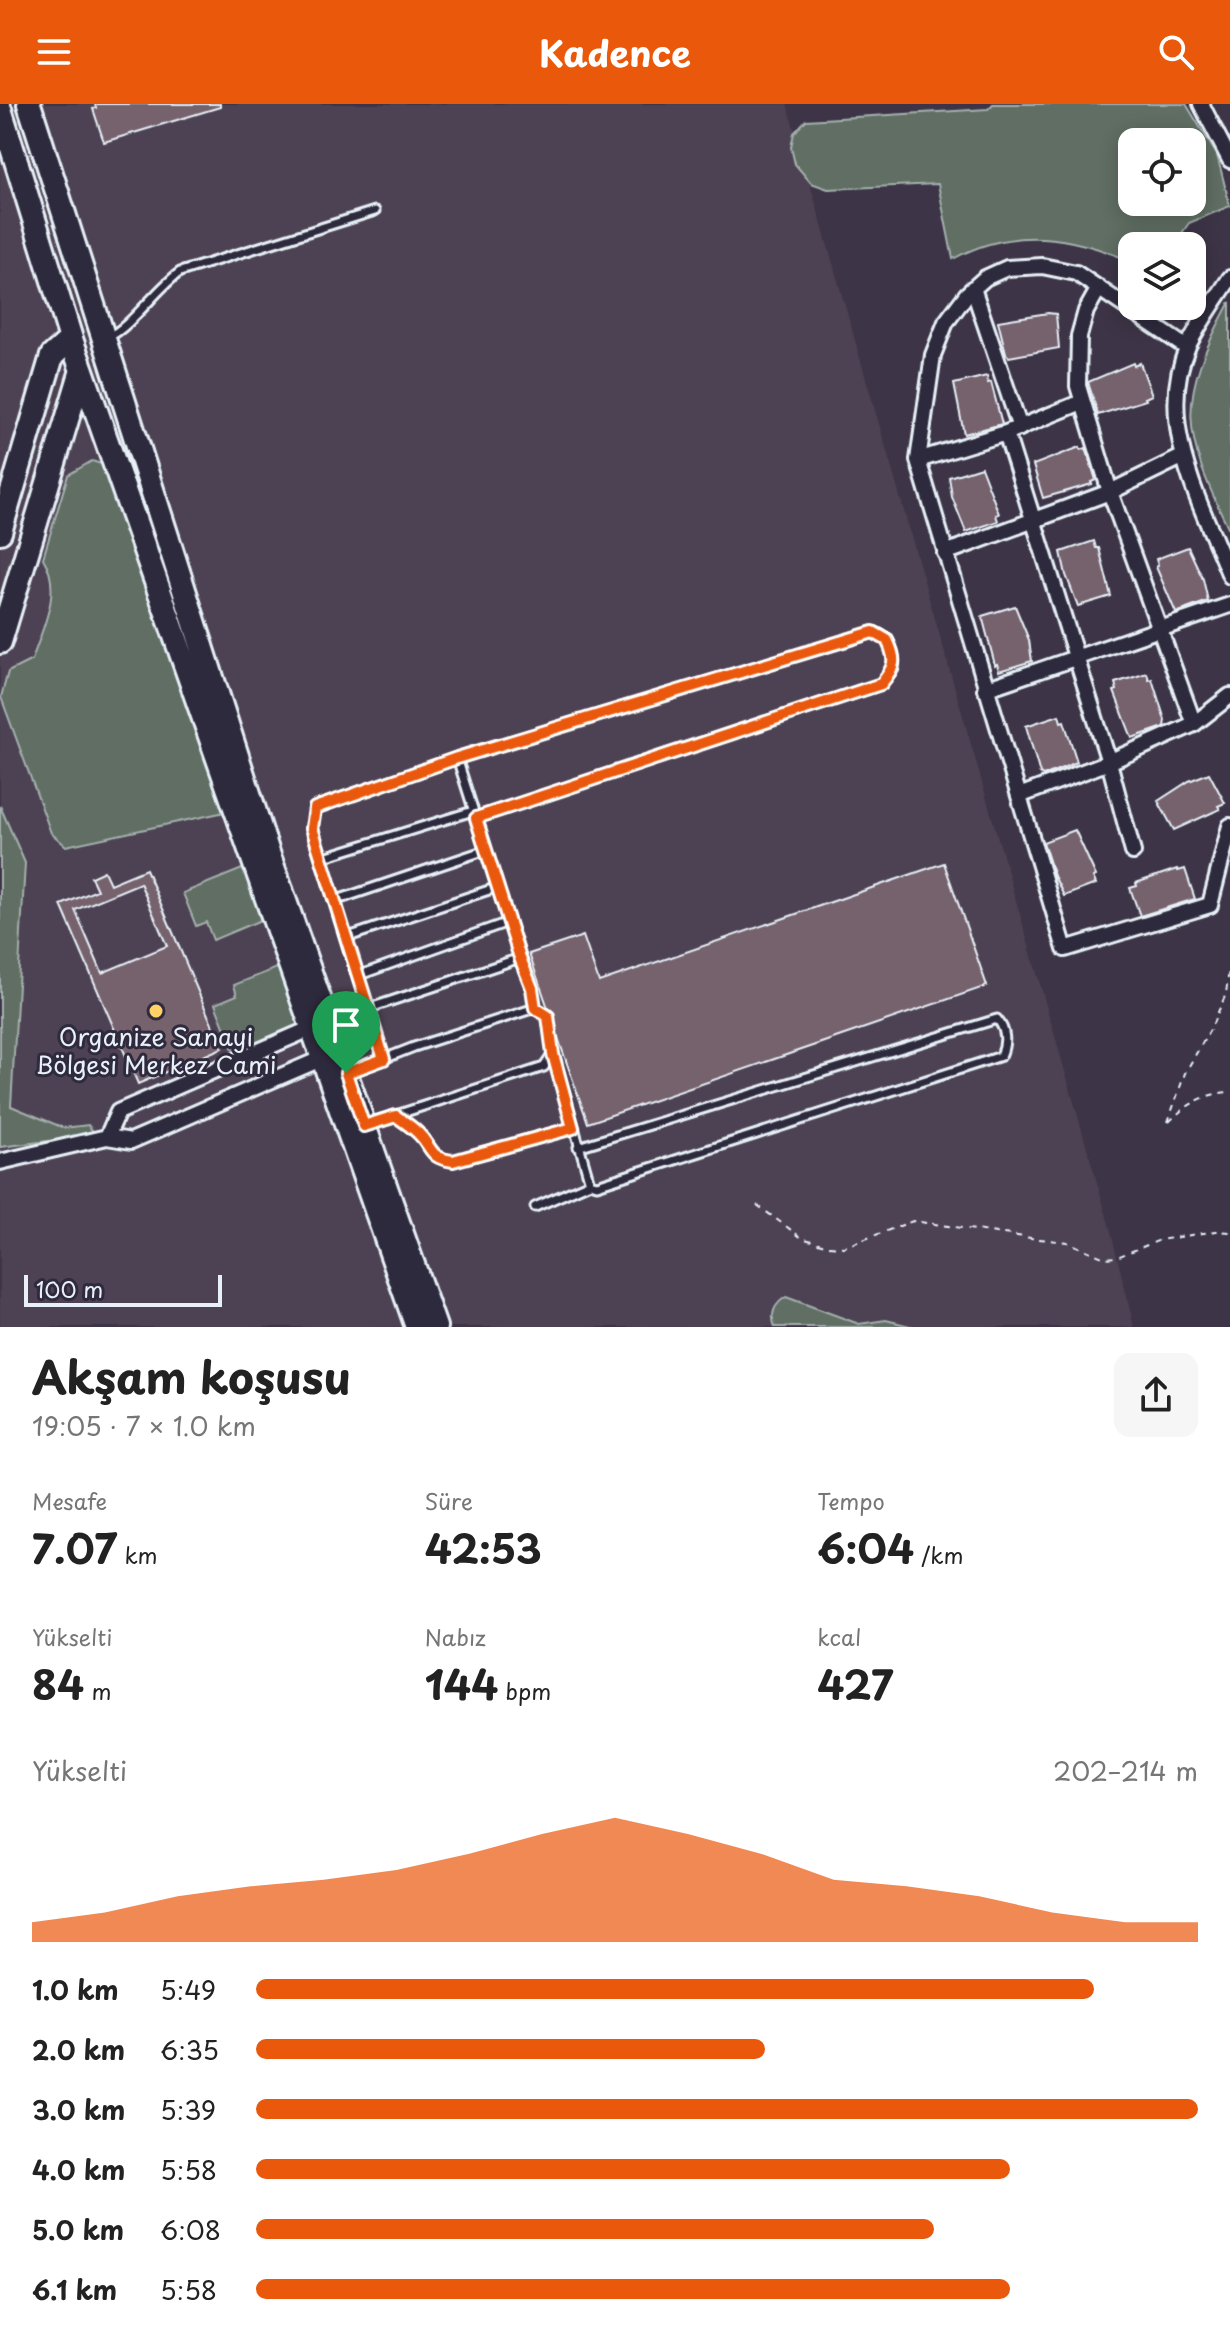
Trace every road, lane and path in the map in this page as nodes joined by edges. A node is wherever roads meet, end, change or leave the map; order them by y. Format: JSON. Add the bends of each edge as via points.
{"nodes":[{"id":1,"x":29,"y":104,"type":"edge"},
{"id":2,"x":1201,"y":104,"type":"edge"},
{"id":3,"x":0,"y":109,"type":"edge"},
{"id":4,"x":1230,"y":160,"type":"edge"},
{"id":5,"x":375,"y":211,"type":"dead end"},
{"id":6,"x":1230,"y":278,"type":"edge"},
{"id":7,"x":973,"y":288,"type":"junction"},
{"id":8,"x":1099,"y":288,"type":"junction"},
{"id":9,"x":71,"y":339,"type":"junction"},
{"id":10,"x":103,"y":340,"type":"junction"},
{"id":11,"x":1187,"y":348,"type":"junction"},
{"id":12,"x":82,"y":370,"type":"junction"},
{"id":13,"x":1082,"y":402,"type":"junction"},
{"id":14,"x":1013,"y":430,"type":"junction"},
{"id":15,"x":1182,"y":457,"type":"junction"},
{"id":16,"x":918,"y":460,"type":"junction"},
{"id":17,"x":1110,"y":492,"type":"junction"},
{"id":18,"x":1033,"y":522,"type":"junction"},
{"id":19,"x":0,"y":532,"type":"edge"},
{"id":20,"x":945,"y":553,"type":"junction"},
{"id":21,"x":1230,"y":576,"type":"edge"},
{"id":22,"x":1230,"y":605,"type":"edge"},
{"id":23,"x":1157,"y":628,"type":"junction"},
{"id":24,"x":0,"y":642,"type":"edge"},
{"id":25,"x":1077,"y":656,"type":"junction"},
{"id":26,"x":985,"y":689,"type":"junction"},
{"id":27,"x":1230,"y":696,"type":"edge"},
{"id":28,"x":1194,"y":724,"type":"junction"},
{"id":29,"x":457,"y":758,"type":"junction"},
{"id":30,"x":1109,"y":762,"type":"junction"},
{"id":31,"x":1019,"y":796,"type":"junction"},
{"id":32,"x":475,"y":814,"type":"junction"},
{"id":33,"x":1230,"y":826,"type":"edge"},
{"id":34,"x":486,"y":850,"type":"junction"},
{"id":35,"x":1133,"y":852,"type":"dead end"},
{"id":36,"x":321,"y":858,"type":"junction"},
{"id":37,"x":498,"y":887,"type":"junction"},
{"id":38,"x":334,"y":901,"type":"junction"},
{"id":39,"x":508,"y":922,"type":"junction"},
{"id":40,"x":345,"y":938,"type":"junction"},
{"id":41,"x":520,"y":958,"type":"junction"},
{"id":42,"x":1230,"y":961,"type":"edge"},
{"id":43,"x":357,"y":976,"type":"junction"},
{"id":44,"x":365,"y":1004,"type":"junction"},
{"id":45,"x":535,"y":1008,"type":"junction"},
{"id":46,"x":312,"y":1028,"type":"junction"},
{"id":47,"x":553,"y":1054,"type":"junction"},
{"id":48,"x":323,"y":1058,"type":"junction"},
{"id":49,"x":384,"y":1059,"type":"junction"},
{"id":50,"x":346,"y":1073,"type":"junction"},
{"id":51,"x":1230,"y":1092,"type":"edge"},
{"id":52,"x":396,"y":1116,"type":"junction"},
{"id":53,"x":364,"y":1126,"type":"junction"},
{"id":54,"x":573,"y":1128,"type":"junction"},
{"id":55,"x":107,"y":1137,"type":"junction"},
{"id":56,"x":578,"y":1147,"type":"junction"},
{"id":57,"x":0,"y":1162,"type":"edge"},
{"id":58,"x":590,"y":1183,"type":"junction"},
{"id":59,"x":757,"y":1205,"type":"dead end"},
{"id":60,"x":535,"y":1207,"type":"dead end"},
{"id":61,"x":1230,"y":1232,"type":"edge"},
{"id":62,"x":417,"y":1327,"type":"edge"},
{"id":63,"x":435,"y":1327,"type":"edge"}],
"edges":[{"from":1,"to":10,"type":"street"},
{"from":2,"to":4,"type":"street"},
{"from":3,"to":9,"type":"street"},
{"from":5,"to":10,"type":"lane","via":[[180,272],[123,328]]},
{"from":6,"to":11,"type":"street"},
{"from":7,"to":8,"type":"street","via":[[1007,268],[1042,266],[1076,273]]},
{"from":7,"to":14,"type":"street"},
{"from":7,"to":16,"type":"street","via":[[946,322],[933,355]]},
{"from":8,"to":11,"type":"street"},
{"from":8,"to":13,"type":"street","via":[[1079,336],[1076,370]]},
{"from":9,"to":12,"type":"street"},
{"from":9,"to":19,"type":"street","via":[[52,356]]},
{"from":10,"to":50,"type":"street","via":[[268,853]]},
{"from":11,"to":15,"type":"street","via":[[1175,400]]},
{"from":12,"to":24,"type":"street"},
{"from":12,"to":46,"type":"street"},
{"from":13,"to":14,"type":"street"},
{"from":13,"to":17,"type":"street"},
{"from":14,"to":16,"type":"street"},
{"from":14,"to":18,"type":"street"},
{"from":15,"to":17,"type":"street"},
{"from":15,"to":21,"type":"street"},
{"from":16,"to":20,"type":"street"},
{"from":17,"to":18,"type":"street"},
{"from":17,"to":23,"type":"street"},
{"from":18,"to":20,"type":"street"},
{"from":18,"to":25,"type":"street"},
{"from":20,"to":26,"type":"street"},
{"from":22,"to":23,"type":"street"},
{"from":23,"to":25,"type":"street"},
{"from":23,"to":28,"type":"street"},
{"from":25,"to":26,"type":"street"},
{"from":25,"to":30,"type":"street"},
{"from":26,"to":31,"type":"street"},
{"from":27,"to":28,"type":"street"},
{"from":28,"to":30,"type":"street"},
{"from":29,"to":32,"type":"lane"},
{"from":29,"to":32,"type":"lane","via":[[873,632],[887,640],[893,652],[894,669],[881,684]]},
{"from":29,"to":36,"type":"lane","via":[[315,808],[312,828]]},
{"from":30,"to":31,"type":"street"},
{"from":30,"to":35,"type":"street"},
{"from":31,"to":33,"type":"street","via":[[1065,949],[1210,905]]},
{"from":32,"to":34,"type":"lane"},
{"from":32,"to":36,"type":"lane"},
{"from":34,"to":37,"type":"lane"},
{"from":34,"to":38,"type":"lane"},
{"from":36,"to":38,"type":"lane"},
{"from":37,"to":39,"type":"lane"},
{"from":37,"to":40,"type":"lane"},
{"from":38,"to":40,"type":"lane"},
{"from":39,"to":41,"type":"lane"},
{"from":39,"to":43,"type":"lane"},
{"from":40,"to":43,"type":"lane"},
{"from":41,"to":44,"type":"lane","via":[[373,1007]]},
{"from":41,"to":45,"type":"lane"},
{"from":42,"to":51,"type":"path","via":[[1226,994],[1185,1073],[1168,1122],[1201,1098]]},
{"from":43,"to":44,"type":"lane"},
{"from":44,"to":49,"type":"lane"},
{"from":45,"to":47,"type":"lane","via":[[548,1016]]},
{"from":45,"to":49,"type":"lane"},
{"from":46,"to":48,"type":"street"},
{"from":46,"to":55,"type":"street","via":[[118,1112]]},
{"from":47,"to":52,"type":"lane","via":[[544,1067]]},
{"from":47,"to":54,"type":"lane"},
{"from":48,"to":55,"type":"street","via":[[131,1141]]},
{"from":48,"to":62,"type":"street"},
{"from":49,"to":50,"type":"lane"},
{"from":50,"to":53,"type":"street"},
{"from":52,"to":53,"type":"lane"},
{"from":52,"to":54,"type":"lane","via":[[431,1152],[453,1161]]},
{"from":53,"to":63,"type":"street"},
{"from":54,"to":56,"type":"lane"},
{"from":55,"to":57,"type":"street"},
{"from":56,"to":58,"type":"lane"},
{"from":56,"to":58,"type":"lane","via":[[997,1019],[1003,1026],[1001,1056],[612,1183]]},
{"from":58,"to":60,"type":"lane"},
{"from":59,"to":61,"type":"path","via":[[802,1238],[844,1247],[913,1221],[1050,1238],[1105,1258],[1160,1240]]}]}
